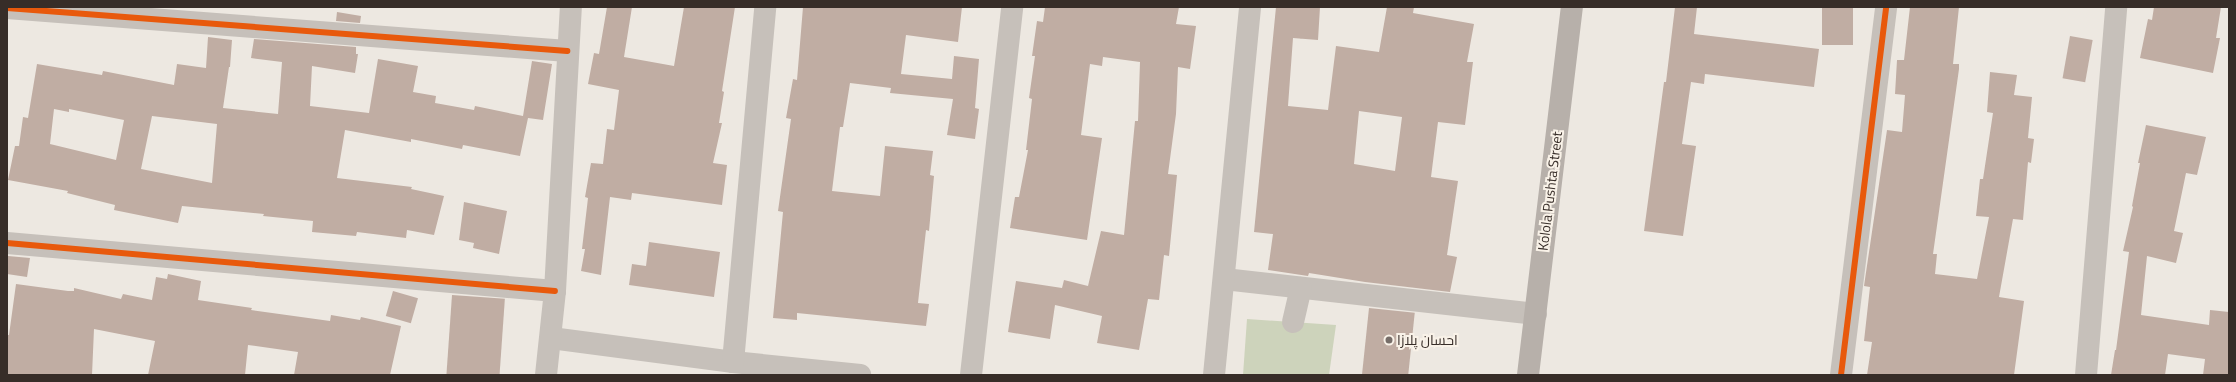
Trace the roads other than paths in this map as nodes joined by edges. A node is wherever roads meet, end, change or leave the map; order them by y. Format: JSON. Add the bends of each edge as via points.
{"nodes":[{"id":1,"x":571,"y":7,"type":"edge"},
{"id":2,"x":765,"y":7,"type":"edge"},
{"id":3,"x":1012,"y":7,"type":"edge"},
{"id":4,"x":1250,"y":7,"type":"edge"},
{"id":5,"x":1572,"y":7,"type":"edge"},
{"id":6,"x":1886,"y":7,"type":"edge"},
{"id":7,"x":2116,"y":7,"type":"edge"},
{"id":8,"x":7,"y":8,"type":"edge"},
{"id":9,"x":567,"y":51,"type":"junction"},
{"id":10,"x":7,"y":243,"type":"edge"},
{"id":11,"x":1224,"y":279,"type":"junction"},
{"id":12,"x":1302,"y":288,"type":"junction"},
{"id":13,"x":555,"y":290,"type":"junction"},
{"id":14,"x":1536,"y":314,"type":"junction"},
{"id":15,"x":1293,"y":322,"type":"dead end"},
{"id":16,"x":551,"y":338,"type":"junction"},
{"id":17,"x":733,"y":362,"type":"junction"},
{"id":18,"x":546,"y":375,"type":"edge"},
{"id":19,"x":860,"y":375,"type":"edge"},
{"id":20,"x":971,"y":375,"type":"edge"},
{"id":21,"x":1214,"y":375,"type":"edge"},
{"id":22,"x":1528,"y":375,"type":"edge"},
{"id":23,"x":1841,"y":375,"type":"edge"},
{"id":24,"x":2086,"y":375,"type":"edge"}],
"edges":[{"from":1,"to":9,"type":"street"},
{"from":2,"to":17,"type":"street"},
{"from":3,"to":20,"type":"street"},
{"from":4,"to":11,"type":"street"},
{"from":5,"to":14,"type":"main road","name":"Kolola Pushta Street"},
{"from":6,"to":23,"type":"street"},
{"from":7,"to":24,"type":"street"},
{"from":8,"to":9,"type":"street"},
{"from":9,"to":13,"type":"street"},
{"from":10,"to":13,"type":"street"},
{"from":11,"to":12,"type":"street"},
{"from":11,"to":21,"type":"street"},
{"from":12,"to":14,"type":"street"},
{"from":12,"to":15,"type":"street"},
{"from":13,"to":16,"type":"street"},
{"from":14,"to":22,"type":"main road","name":"Kolola Pushta Street"},
{"from":16,"to":17,"type":"street"},
{"from":16,"to":18,"type":"street"},
{"from":17,"to":19,"type":"street"}]}
